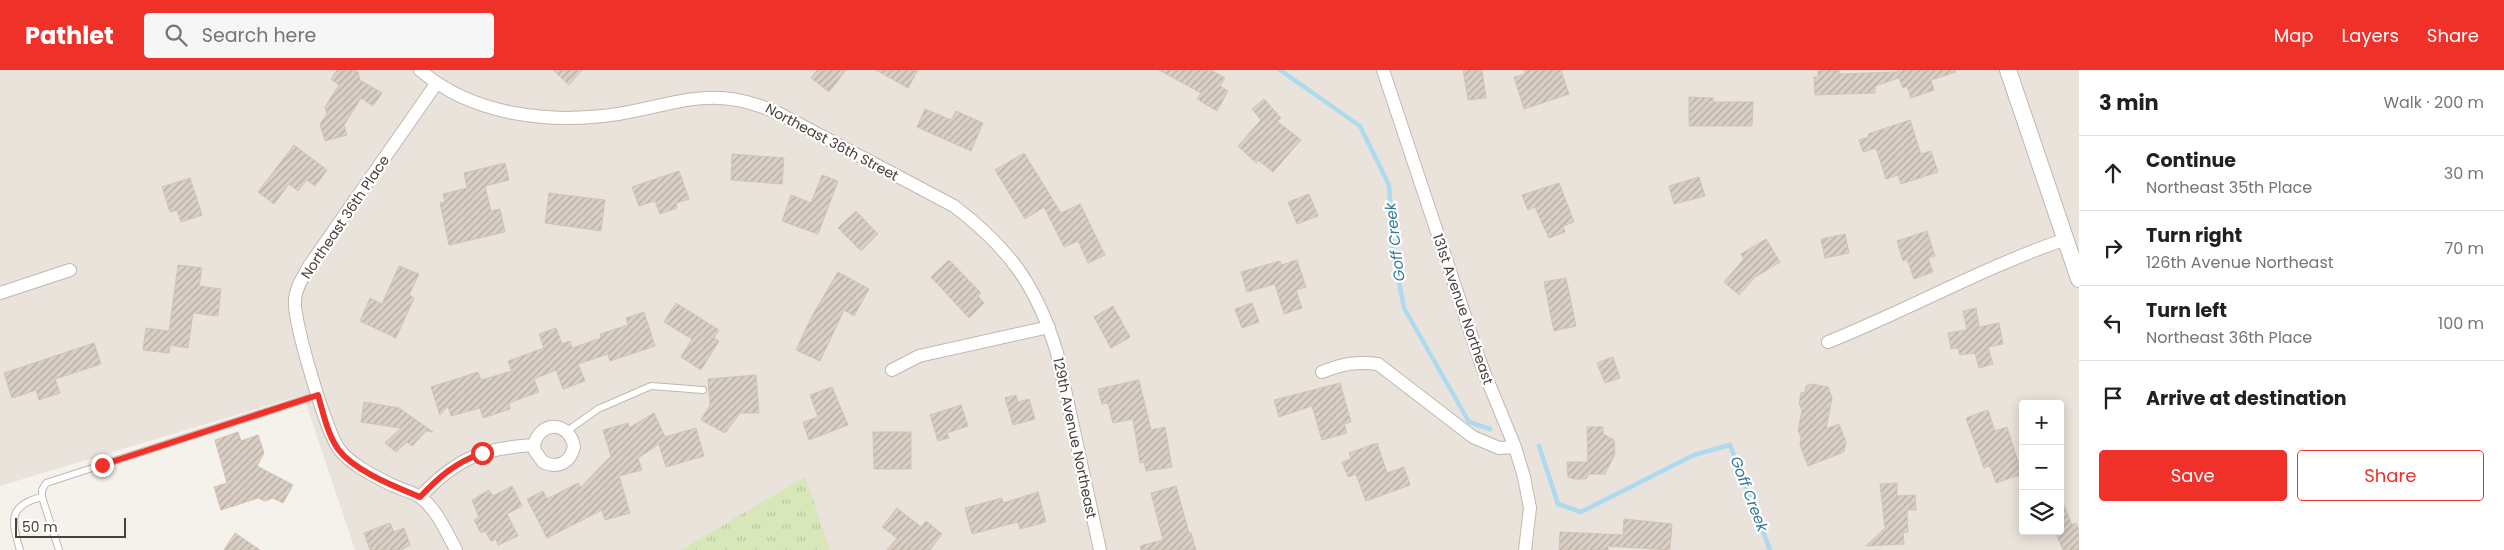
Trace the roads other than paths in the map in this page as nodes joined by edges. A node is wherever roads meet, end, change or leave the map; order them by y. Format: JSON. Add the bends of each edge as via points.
{"nodes":[{"id":1,"x":420,"y":70,"type":"edge"},
{"id":2,"x":1383,"y":70,"type":"edge"},
{"id":3,"x":2008,"y":70,"type":"edge"},
{"id":4,"x":436,"y":84,"type":"junction"},
{"id":5,"x":2066,"y":240,"type":"junction"},
{"id":6,"x":70,"y":270,"type":"dead end"},
{"id":7,"x":2079,"y":279,"type":"edge"},
{"id":8,"x":0,"y":293,"type":"edge"},
{"id":9,"x":1049,"y":327,"type":"junction"},
{"id":10,"x":1828,"y":342,"type":"dead end"},
{"id":11,"x":892,"y":370,"type":"dead end"},
{"id":12,"x":1322,"y":372,"type":"dead end"},
{"id":13,"x":703,"y":390,"type":"dead end"},
{"id":14,"x":318,"y":395,"type":"junction"},
{"id":15,"x":567,"y":431,"type":"junction"},
{"id":16,"x":534,"y":444,"type":"junction"},
{"id":17,"x":1515,"y":447,"type":"junction"},
{"id":18,"x":42,"y":497,"type":"junction"},
{"id":19,"x":420,"y":497,"type":"junction"},
{"id":20,"x":20,"y":550,"type":"edge"},
{"id":21,"x":58,"y":550,"type":"edge"},
{"id":22,"x":456,"y":550,"type":"edge"},
{"id":23,"x":1100,"y":550,"type":"edge"},
{"id":24,"x":1525,"y":550,"type":"edge"}],
"edges":[{"from":1,"to":4,"type":"street","name":"Northeast 36th Street"},
{"from":2,"to":17,"type":"street","name":"131st Avenue Northeast","via":[[1482,367]]},
{"from":3,"to":5,"type":"street"},
{"from":4,"to":9,"type":"street","name":"Northeast 36th Street","via":[[478,104],[548,118],[601,116],[706,97],[755,102],[954,206],[1001,246],[1021,271]]},
{"from":4,"to":14,"type":"street","name":"Northeast 36th Place","via":[[322,246],[299,285],[294,300],[296,317]]},
{"from":5,"to":7,"type":"street"},
{"from":5,"to":10,"type":"street","via":[[2023,254]]},
{"from":6,"to":8,"type":"street"},
{"from":9,"to":11,"type":"street","via":[[919,356]]},
{"from":9,"to":23,"type":"street","name":"129th Avenue Northeast"},
{"from":12,"to":17,"type":"street","via":[[1344,363],[1378,364],[1473,437],[1499,448]]},
{"from":13,"to":15,"type":"lane","via":[[651,386],[598,409]]},
{"from":14,"to":18,"type":"lane","via":[[46,483]]},
{"from":14,"to":19,"type":"street","name":"Northeast 36th Place","via":[[338,449],[354,464]]},
{"from":15,"to":16,"type":"street","via":[[558,426],[545,428],[539,432]]},
{"from":15,"to":16,"type":"street","via":[[574,447],[563,464],[543,462]]},
{"from":16,"to":19,"type":"street","via":[[512,446],[460,461]]},
{"from":17,"to":24,"type":"street","name":"131st Avenue Northeast","via":[[1530,508]]},
{"from":18,"to":20,"type":"lane","via":[[28,500],[15,514],[13,523]]},
{"from":18,"to":21,"type":"lane"},
{"from":19,"to":22,"type":"street","via":[[432,510]]}]}
